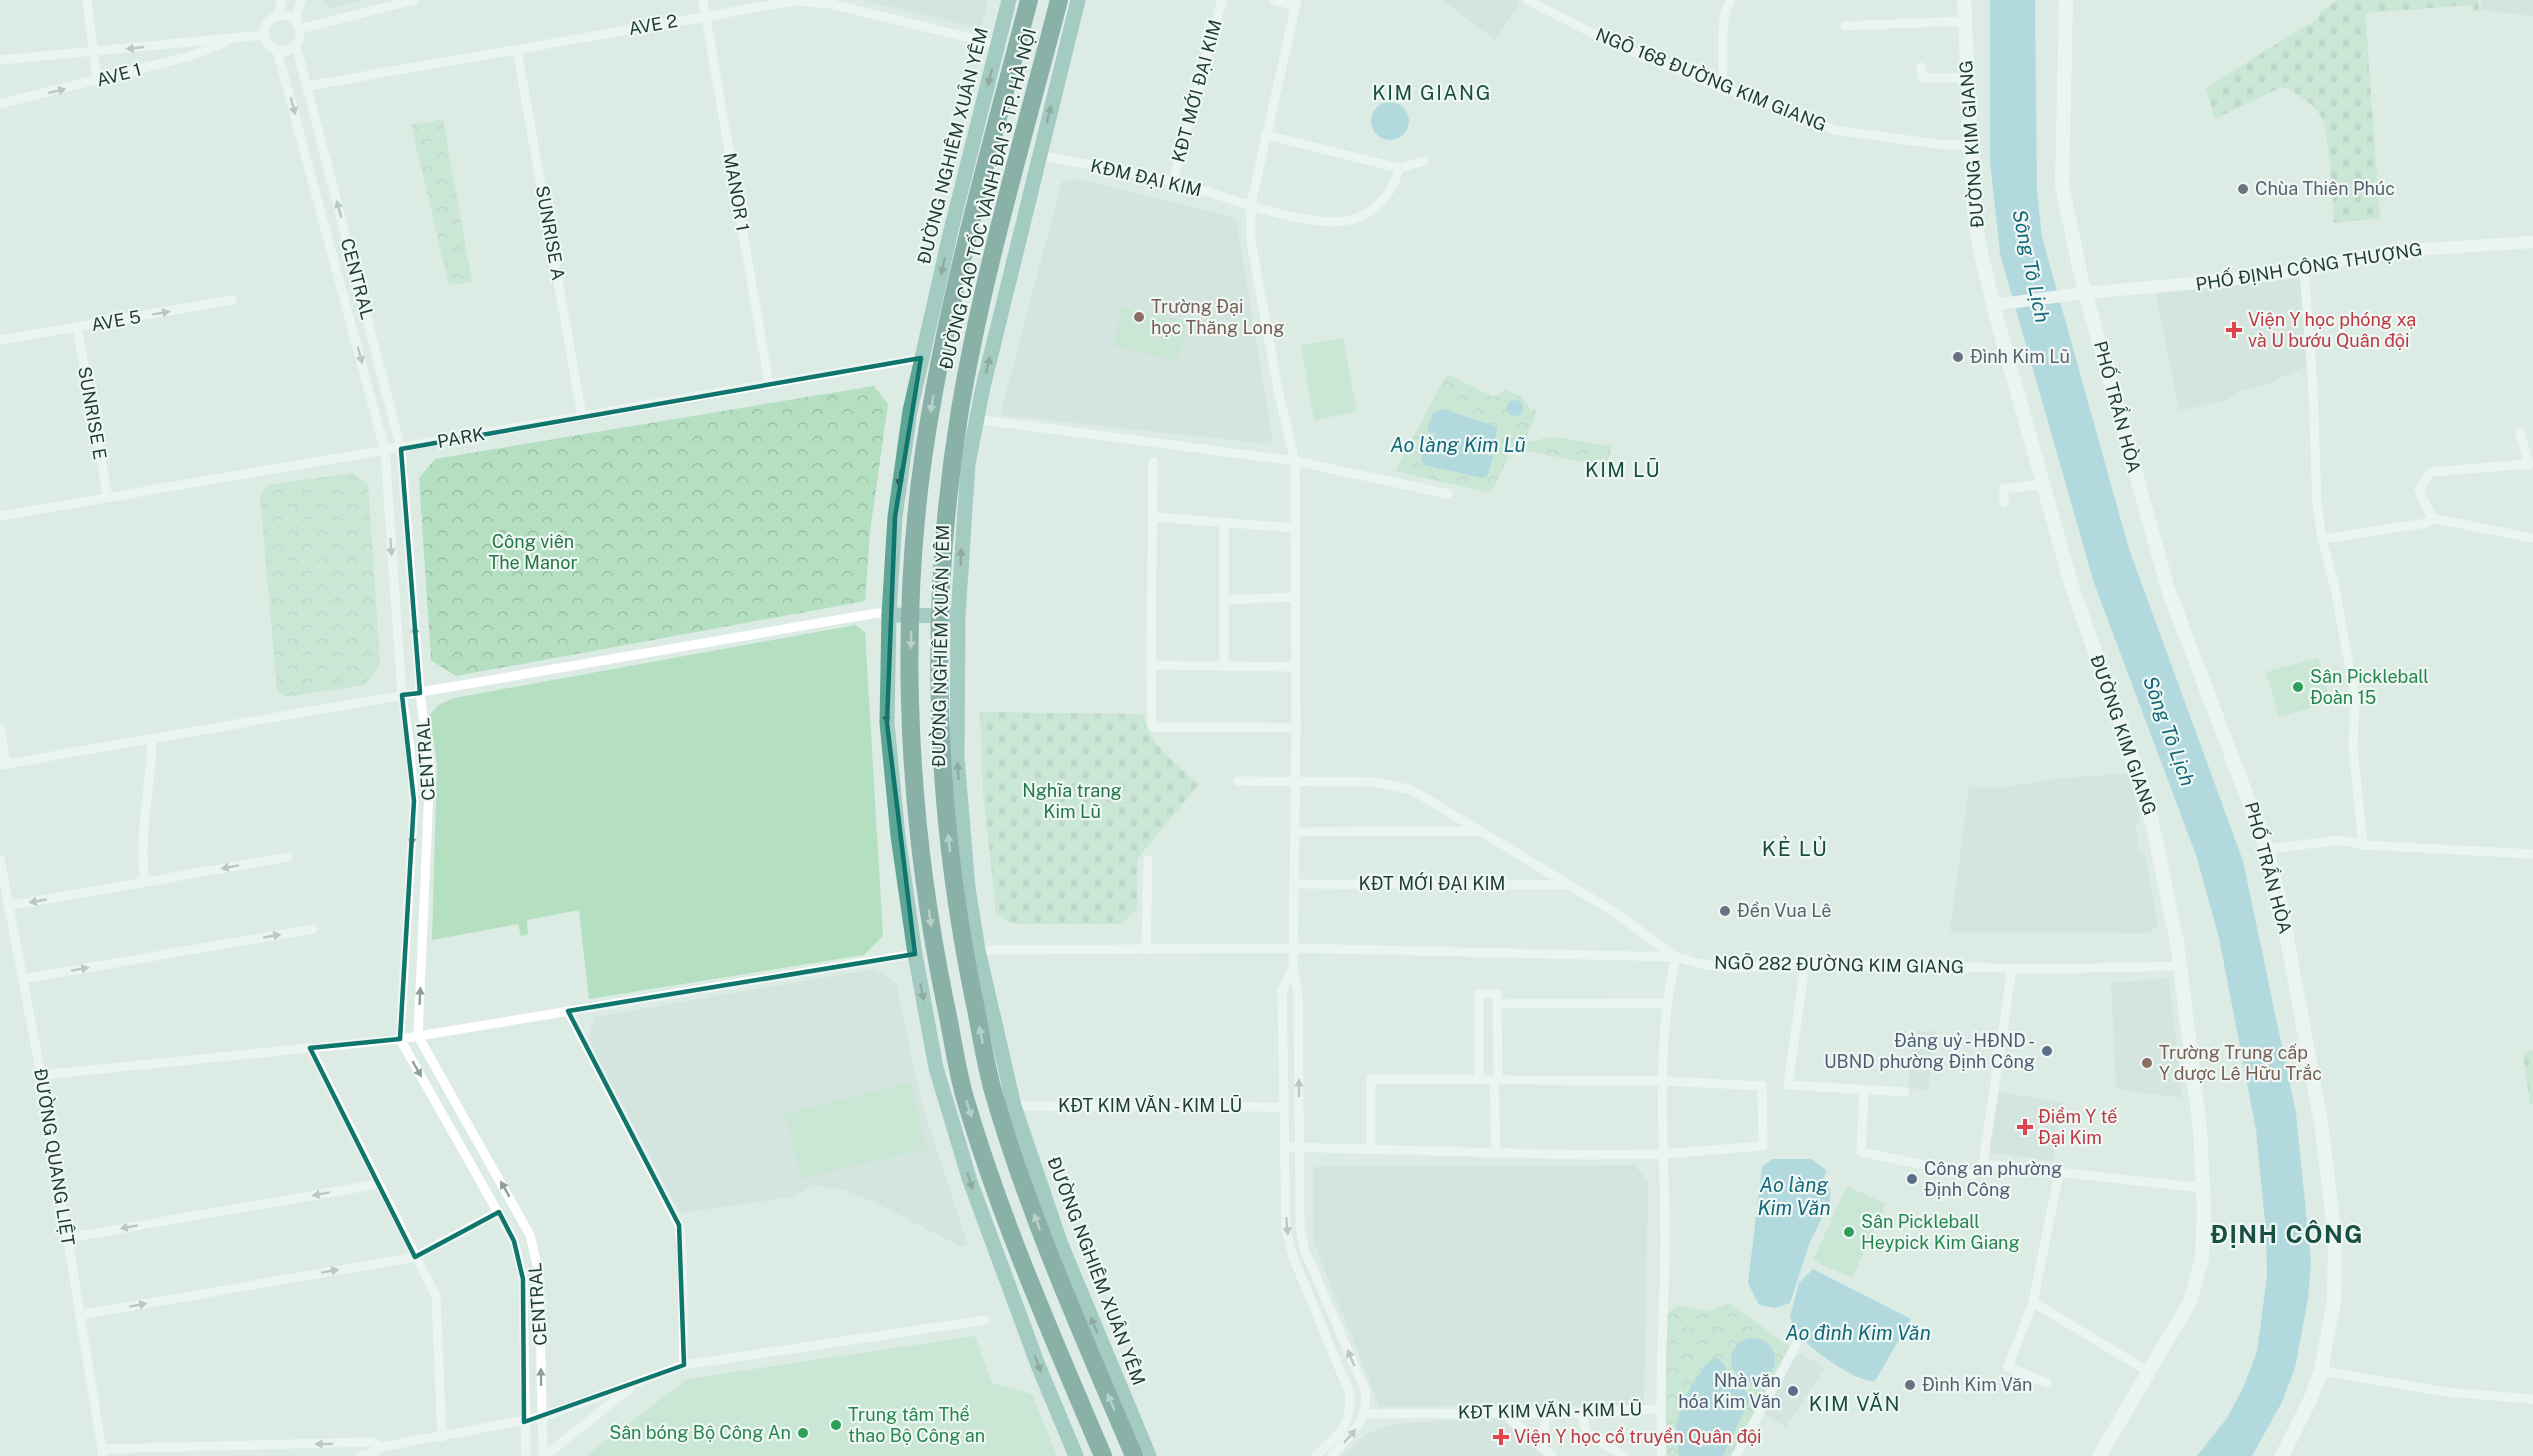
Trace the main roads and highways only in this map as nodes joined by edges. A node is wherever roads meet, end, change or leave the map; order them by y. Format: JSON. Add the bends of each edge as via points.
{"nodes":[{"id":1,"x":1009,"y":0,"type":"edge"},
{"id":2,"x":1029,"y":0,"type":"edge"},
{"id":3,"x":1059,"y":0,"type":"edge"},
{"id":4,"x":1078,"y":0,"type":"edge"},
{"id":5,"x":1964,"y":0,"type":"edge"},
{"id":6,"x":2066,"y":0,"type":"edge"},
{"id":7,"x":889,"y":615,"type":"junction"},
{"id":8,"x":958,"y":616,"type":"junction"},
{"id":9,"x":1076,"y":1456,"type":"edge"},
{"id":10,"x":1103,"y":1456,"type":"edge"},
{"id":11,"x":1134,"y":1456,"type":"edge"},
{"id":12,"x":1149,"y":1456,"type":"edge"},
{"id":13,"x":2099,"y":1456,"type":"edge"},
{"id":14,"x":2282,"y":1456,"type":"edge"}],
"edges":[{"from":1,"to":7,"type":"main road","name":"ĐƯỜNG NGHIÊM XUÂN YÊM","one_way":true,"via":[[921,358],[897,507]]},
{"from":2,"to":10,"type":"highway","name":"ĐƯỜNG CAO TỐC VÀNH ĐAI 3 TP. HÀ NỘI","one_way":true,"via":[[962,261],[932,405],[913,580],[911,736],[920,846],[934,942],[964,1094],[1024,1270]]},
{"from":11,"to":3,"type":"highway","name":"ĐƯỜNG CAO TỐC VÀNH ĐAI 3 TP. HÀ NỘI","one_way":true,"via":[[1051,1260],[992,1087],[964,949],[940,735],[941,583],[960,410],[989,268]]},
{"from":8,"to":4,"type":"main road","name":"ĐƯỜNG NGHIÊM XUÂN YÊM","one_way":true,"via":[[964,487],[975,419]]},
{"from":5,"to":13,"type":"main road","name":"ĐƯỜNG KIM GIANG","via":[[1974,213],[2072,586],[2147,799],[2181,966],[2199,1129],[2202,1258],[2190,1302]]},
{"from":6,"to":14,"type":"main road","name":"PHỐ TRẦN HÒA","via":[[2062,185],[2085,293],[2165,579],[2266,849],[2308,1041],[2329,1183],[2334,1300],[2321,1371]]},
{"from":7,"to":8,"type":"main road"},
{"from":7,"to":9,"type":"main road","name":"ĐƯỜNG NGHIÊM XUÂN YÊM","one_way":true,"via":[[887,723],[898,836],[936,1068],[970,1181]]},
{"from":12,"to":8,"type":"main road","name":"ĐƯỜNG NGHIÊM XUÂN YÊM","one_way":true,"via":[[1059,1242],[1014,1106],[978,950],[968,888],[957,758]]}]}
